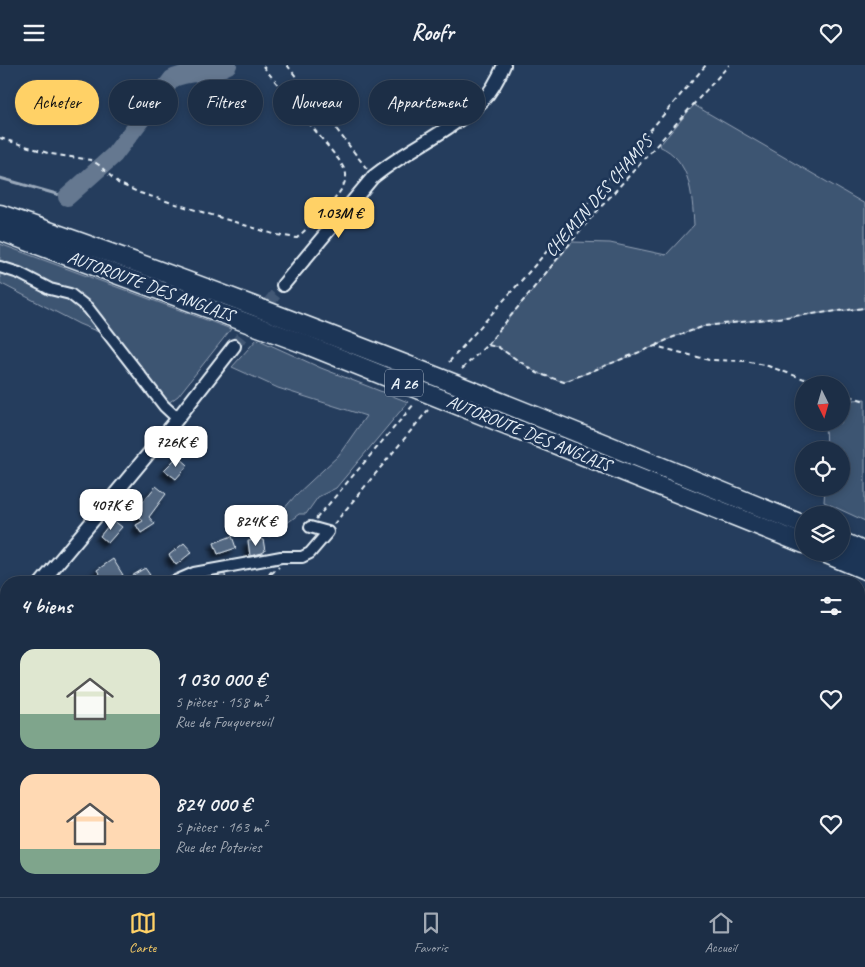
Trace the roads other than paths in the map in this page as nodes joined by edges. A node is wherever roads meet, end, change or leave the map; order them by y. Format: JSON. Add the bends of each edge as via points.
{"nodes":[{"id":1,"x":504,"y":65,"type":"edge"},
{"id":2,"x":0,"y":214,"type":"edge"},
{"id":3,"x":0,"y":231,"type":"edge"},
{"id":4,"x":0,"y":267,"type":"edge"},
{"id":5,"x":283,"y":285,"type":"tunnel mouth"},
{"id":6,"x":234,"y":346,"type":"tunnel mouth"},
{"id":7,"x":178,"y":419,"type":"junction"},
{"id":8,"x":795,"y":521,"type":"edge"},
{"id":9,"x":310,"y":527,"type":"road end"},
{"id":10,"x":795,"y":539,"type":"edge"},
{"id":11,"x":850,"y":545,"type":"edge"},
{"id":12,"x":865,"y":551,"type":"edge"},
{"id":13,"x":843,"y":561,"type":"edge"},
{"id":14,"x":865,"y":570,"type":"edge"},
{"id":15,"x":47,"y":576,"type":"edge"},
{"id":16,"x":187,"y":576,"type":"edge"}],
"edges":[{"from":1,"to":5,"type":"street","via":[[483,101],[373,177]]},
{"from":2,"to":8,"type":"highway","name":"AUTOROUTE DES ANGLAIS","number":"A 26","via":[[266,309]]},
{"from":3,"to":10,"type":"highway","name":"AUTOROUTE DES ANGLAIS","number":"A 26","via":[[307,345]]},
{"from":4,"to":7,"type":"street","via":[[50,289],[70,293],[88,308],[164,406]]},
{"from":6,"to":7,"type":"street"},
{"from":7,"to":15,"type":"street"},
{"from":9,"to":16,"type":"street","via":[[328,531],[310,553],[302,557],[282,557]]},
{"from":11,"to":12,"type":"highway"},
{"from":13,"to":14,"type":"highway"}]}
